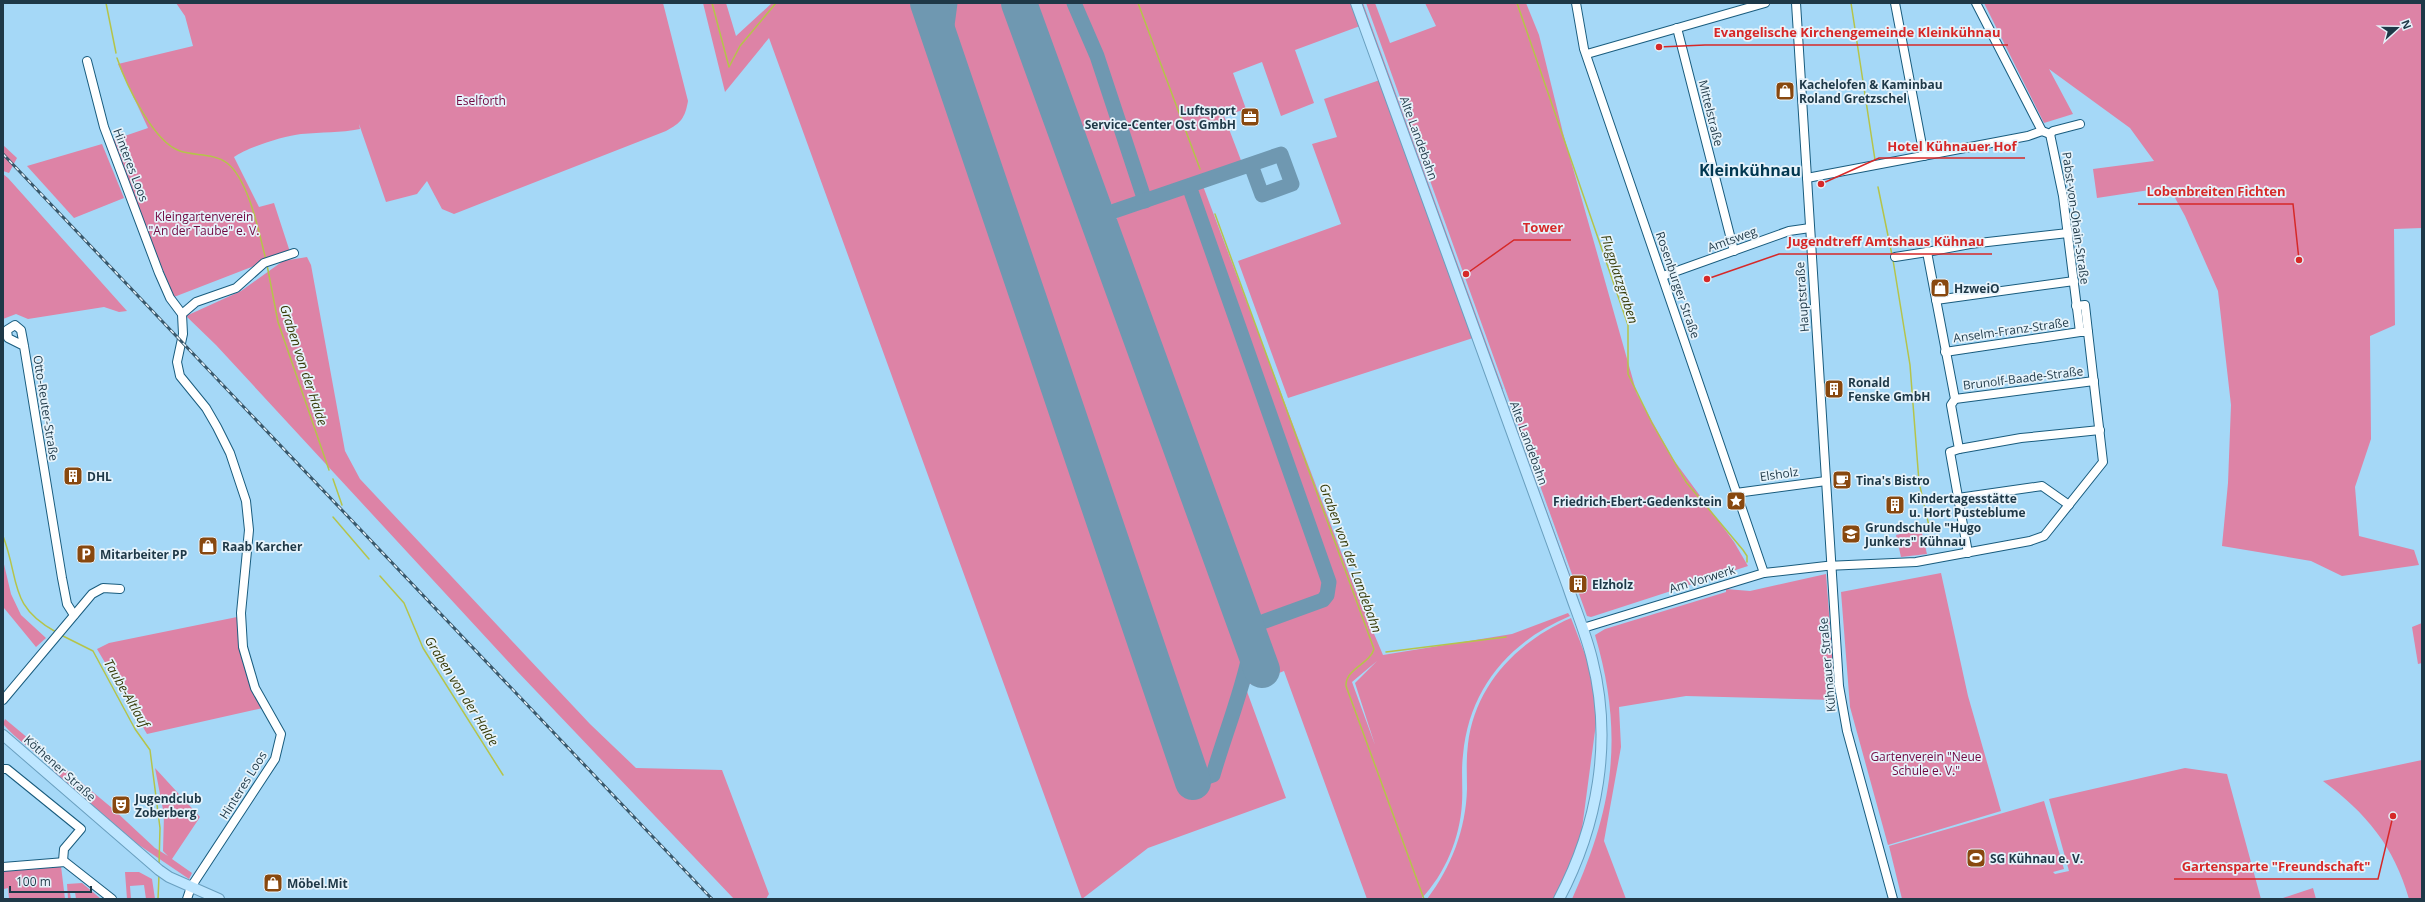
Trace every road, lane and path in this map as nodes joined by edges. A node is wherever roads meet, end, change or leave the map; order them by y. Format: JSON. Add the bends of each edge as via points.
{"nodes":[{"id":1,"x":1356,"y":3,"type":"edge"},
{"id":2,"x":1576,"y":3,"type":"edge"},
{"id":3,"x":1765,"y":3,"type":"edge"},
{"id":4,"x":1796,"y":3,"type":"edge"},
{"id":5,"x":1895,"y":3,"type":"edge"},
{"id":6,"x":1976,"y":3,"type":"edge"},
{"id":7,"x":1677,"y":28,"type":"junction"},
{"id":8,"x":1587,"y":54,"type":"junction"},
{"id":9,"x":87,"y":61,"type":"dead end"},
{"id":10,"x":2080,"y":124,"type":"dead end"},
{"id":11,"x":2046,"y":132,"type":"junction"},
{"id":12,"x":1924,"y":156,"type":"junction"},
{"id":13,"x":1807,"y":178,"type":"junction"},
{"id":14,"x":1810,"y":228,"type":"junction"},
{"id":15,"x":2068,"y":233,"type":"junction"},
{"id":16,"x":1734,"y":251,"type":"junction"},
{"id":17,"x":1927,"y":252,"type":"junction"},
{"id":18,"x":294,"y":253,"type":"dead end"},
{"id":19,"x":1896,"y":257,"type":"dead end"},
{"id":20,"x":1663,"y":276,"type":"junction"},
{"id":21,"x":2074,"y":282,"type":"junction"},
{"id":22,"x":1936,"y":300,"type":"junction"},
{"id":23,"x":182,"y":314,"type":"junction"},
{"id":24,"x":2084,"y":332,"type":"junction"},
{"id":25,"x":24,"y":346,"type":"dead end"},
{"id":26,"x":1945,"y":352,"type":"junction"},
{"id":27,"x":2094,"y":382,"type":"junction"},
{"id":28,"x":1954,"y":399,"type":"junction"},
{"id":29,"x":2100,"y":430,"type":"junction"},
{"id":30,"x":1959,"y":449,"type":"junction"},
{"id":31,"x":1826,"y":481,"type":"junction"},
{"id":32,"x":1736,"y":493,"type":"junction"},
{"id":33,"x":1958,"y":498,"type":"junction"},
{"id":34,"x":2069,"y":505,"type":"junction"},
{"id":35,"x":1968,"y":553,"type":"junction"},
{"id":36,"x":1831,"y":566,"type":"junction"},
{"id":37,"x":1764,"y":574,"type":"junction"},
{"id":38,"x":120,"y":589,"type":"dead end"},
{"id":39,"x":74,"y":615,"type":"junction"},
{"id":40,"x":1583,"y":628,"type":"junction"},
{"id":41,"x":3,"y":700,"type":"edge"},
{"id":42,"x":3,"y":735,"type":"edge"},
{"id":43,"x":3,"y":769,"type":"edge"},
{"id":44,"x":63,"y":861,"type":"junction"},
{"id":45,"x":3,"y":867,"type":"edge"},
{"id":46,"x":191,"y":886,"type":"junction"},
{"id":47,"x":112,"y":899,"type":"edge"},
{"id":48,"x":187,"y":899,"type":"edge"},
{"id":49,"x":219,"y":899,"type":"edge"},
{"id":50,"x":1559,"y":899,"type":"edge"},
{"id":51,"x":1893,"y":899,"type":"edge"}],
"edges":[{"from":1,"to":40,"type":"main road","name":"Alte Landebahn"},
{"from":2,"to":8,"type":"street","name":"Rosenburger Straße","via":[[1581,42]]},
{"from":3,"to":7,"type":"street"},
{"from":4,"to":13,"type":"street","name":"Hauptstraße"},
{"from":5,"to":12,"type":"street"},
{"from":6,"to":11,"type":"street","name":"Pabst-von-Ohain-Straße"},
{"from":7,"to":8,"type":"street"},
{"from":7,"to":16,"type":"street","name":"Mittelstraße"},
{"from":8,"to":20,"type":"street","name":"Rosenburger Straße"},
{"from":9,"to":23,"type":"street","name":"Hinteres Loos","via":[[98,113],[159,273],[170,298]]},
{"from":10,"to":11,"type":"street"},
{"from":11,"to":12,"type":"street"},
{"from":11,"to":15,"type":"street","name":"Pabst-von-Ohain-Straße","via":[[2062,189]]},
{"from":12,"to":13,"type":"street"},
{"from":13,"to":14,"type":"street","name":"Hauptstraße"},
{"from":14,"to":16,"type":"street","name":"Amtsweg","via":[[1789,231]]},
{"from":14,"to":31,"type":"street","name":"Hauptstraße"},
{"from":15,"to":17,"type":"street","via":[[1970,244]]},
{"from":15,"to":21,"type":"street","name":"Pabst-von-Ohain-Straße"},
{"from":16,"to":20,"type":"street","name":"Amtsweg"},
{"from":17,"to":19,"type":"street"},
{"from":17,"to":22,"type":"street"},
{"from":18,"to":23,"type":"street","via":[[264,263],[236,288],[196,302]]},
{"from":20,"to":32,"type":"street","name":"Rosenburger Straße"},
{"from":21,"to":22,"type":"street"},
{"from":21,"to":24,"type":"street","name":"Pabst-von-Ohain-Straße","via":[[2076,306]]},
{"from":22,"to":26,"type":"street"},
{"from":23,"to":46,"type":"street","name":"Hinteres Loos","via":[[184,330],[177,357],[178,371],[217,427],[230,453],[246,501],[249,530],[241,613],[243,647],[253,684],[281,734],[275,759]]},
{"from":24,"to":26,"type":"street","name":"Anselm-Franz-Straße"},
{"from":24,"to":27,"type":"street","name":"Pabst-von-Ohain-Straße"},
{"from":25,"to":39,"type":"street","name":"Otto-Reuter-Straße","via":[[67,604]]},
{"from":26,"to":28,"type":"street"},
{"from":27,"to":28,"type":"street","name":"Brunolf-Baade-Straße"},
{"from":27,"to":29,"type":"street","name":"Pabst-von-Ohain-Straße"},
{"from":28,"to":30,"type":"street","via":[[1951,405]]},
{"from":29,"to":30,"type":"street","via":[[2021,438]]},
{"from":29,"to":34,"type":"street","name":"Pabst-von-Ohain-Straße","via":[[2102,465]]},
{"from":30,"to":33,"type":"street","via":[[1950,452]]},
{"from":31,"to":32,"type":"street","name":"Elsholz"},
{"from":31,"to":36,"type":"street","name":"Hauptstraße"},
{"from":32,"to":37,"type":"street","name":"Rosenburger Straße"},
{"from":33,"to":34,"type":"street","via":[[2042,486]]},
{"from":33,"to":35,"type":"street"},
{"from":34,"to":35,"type":"street","name":"Pabst-von-Ohain-Straße","via":[[2044,536]]},
{"from":35,"to":36,"type":"street","name":"Pabst-von-Ohain-Straße","via":[[1902,564]]},
{"from":36,"to":37,"type":"street","name":"Am Vorwerk"},
{"from":36,"to":51,"type":"street","name":"Kühnauer Straße","via":[[1842,709]]},
{"from":37,"to":40,"type":"street","name":"Am Vorwerk"},
{"from":38,"to":39,"type":"street","via":[[98,589]]},
{"from":39,"to":41,"type":"street"},
{"from":40,"to":50,"type":"main road","name":"Alte Landebahn","via":[[1598,692],[1602,724],[1601,764],[1590,825],[1576,865]]},
{"from":42,"to":46,"type":"main road","name":"Köthener Straße","via":[[159,870]]},
{"from":43,"to":44,"type":"street","via":[[7,769],[80,829],[64,849]]},
{"from":44,"to":45,"type":"street"},
{"from":44,"to":47,"type":"street"},
{"from":46,"to":48,"type":"street","name":"Hinteres Loos"},
{"from":46,"to":49,"type":"main road","name":"Köthener Straße"}]}
